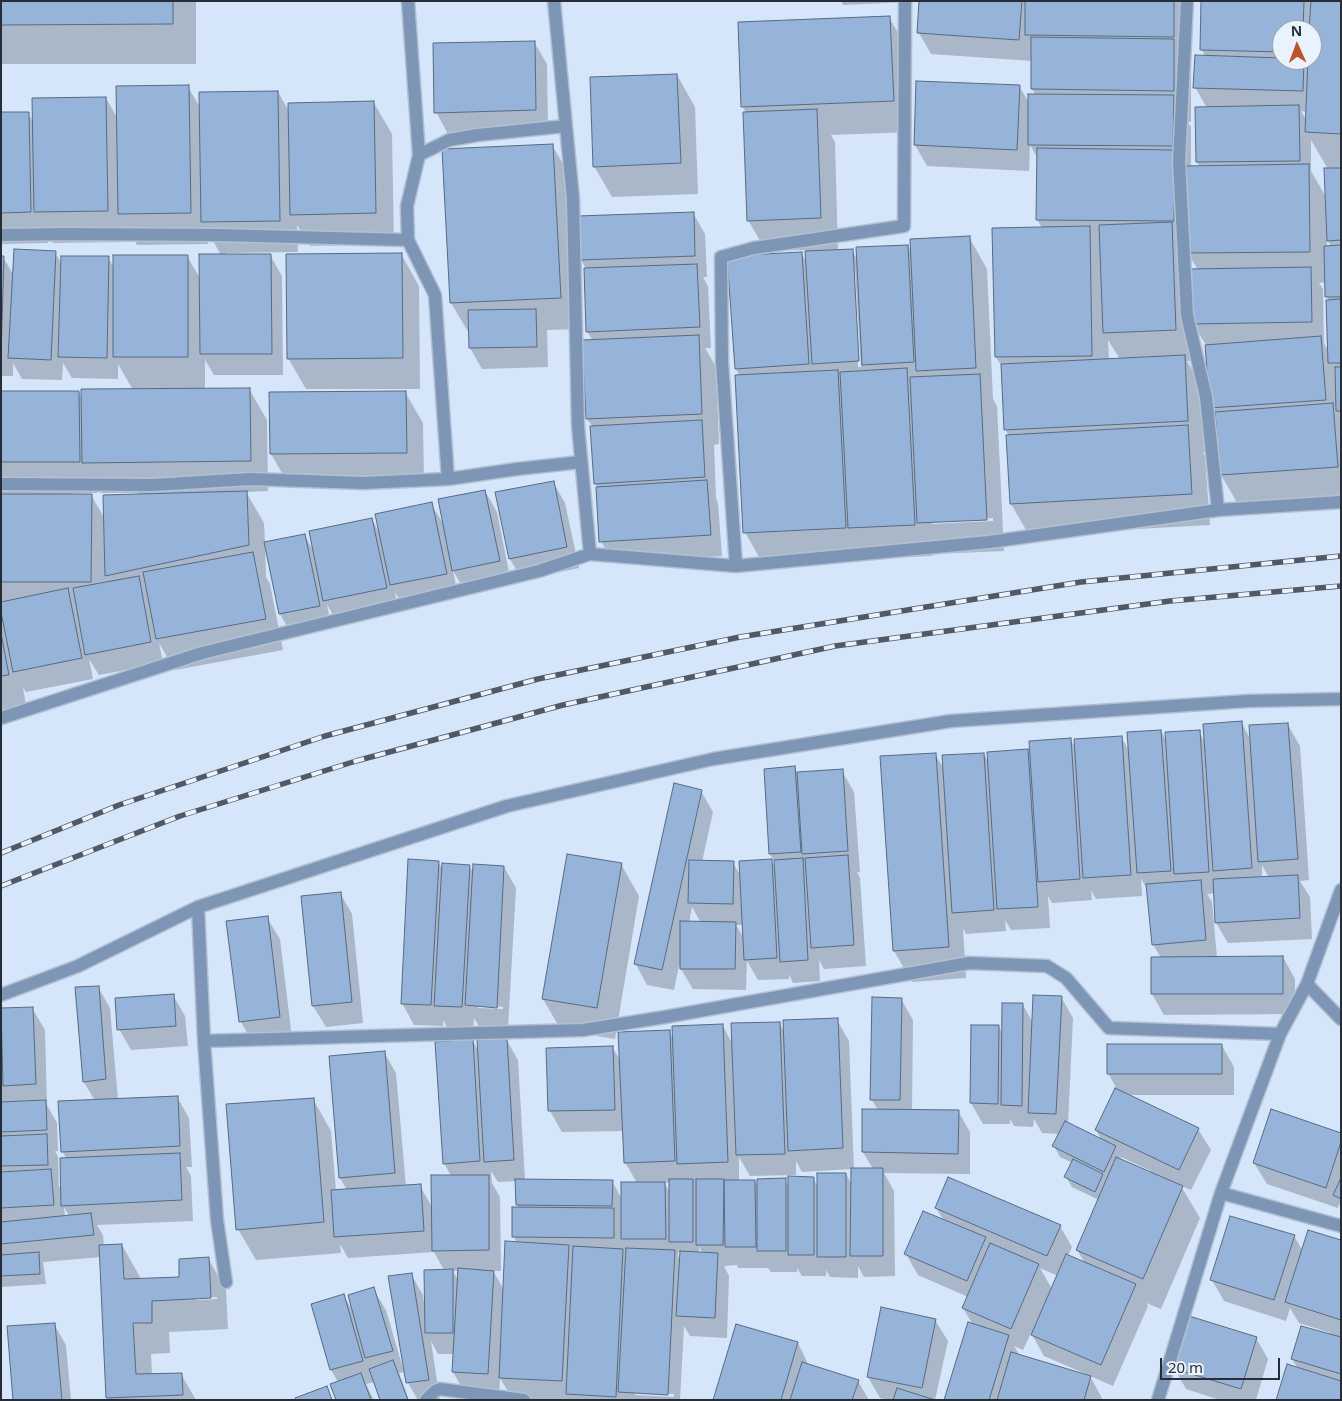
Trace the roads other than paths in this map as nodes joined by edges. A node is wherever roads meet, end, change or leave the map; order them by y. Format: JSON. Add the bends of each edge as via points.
{"nodes":[{"id":1,"x":408,"y":1,"type":"edge"},
{"id":2,"x":554,"y":1,"type":"edge"},
{"id":3,"x":905,"y":1,"type":"edge"},
{"id":4,"x":1187,"y":1,"type":"edge"},
{"id":5,"x":566,"y":126,"type":"junction"},
{"id":6,"x":419,"y":155,"type":"junction"},
{"id":7,"x":1,"y":235,"type":"edge"},
{"id":8,"x":408,"y":240,"type":"junction"},
{"id":9,"x":581,"y":462,"type":"junction"},
{"id":10,"x":448,"y":479,"type":"junction"},
{"id":11,"x":1,"y":484,"type":"edge"},
{"id":12,"x":1341,"y":502,"type":"edge"},
{"id":13,"x":1218,"y":510,"type":"junction"},
{"id":14,"x":590,"y":554,"type":"junction"},
{"id":15,"x":736,"y":566,"type":"junction"},
{"id":16,"x":1341,"y":699,"type":"edge"},
{"id":17,"x":1,"y":718,"type":"edge"},
{"id":18,"x":1341,"y":890,"type":"edge"},
{"id":19,"x":198,"y":907,"type":"junction"},
{"id":20,"x":1307,"y":984,"type":"junction"},
{"id":21,"x":1,"y":995,"type":"edge"},
{"id":22,"x":1341,"y":1019,"type":"edge"},
{"id":23,"x":1280,"y":1034,"type":"junction"},
{"id":24,"x":204,"y":1041,"type":"junction"},
{"id":25,"x":1221,"y":1193,"type":"junction"},
{"id":26,"x":1341,"y":1226,"type":"edge"},
{"id":27,"x":226,"y":1282,"type":"dead end"},
{"id":28,"x":426,"y":1400,"type":"edge"},
{"id":29,"x":524,"y":1400,"type":"edge"},
{"id":30,"x":1158,"y":1400,"type":"edge"}],
"edges":[{"from":1,"to":6,"type":"street"},
{"from":2,"to":5,"type":"street"},
{"from":3,"to":15,"type":"street","via":[[904,226],[754,248],[721,257],[722,362]]},
{"from":4,"to":13,"type":"street","via":[[1179,161],[1187,315],[1206,397]]},
{"from":5,"to":6,"type":"street","via":[[478,134],[449,140]]},
{"from":5,"to":9,"type":"street","via":[[574,199]]},
{"from":6,"to":8,"type":"street","via":[[407,206]]},
{"from":7,"to":8,"type":"street","via":[[318,236]]},
{"from":8,"to":10,"type":"street","via":[[435,296]]},
{"from":9,"to":10,"type":"street"},
{"from":9,"to":14,"type":"street"},
{"from":10,"to":11,"type":"street","via":[[363,483],[250,479],[154,485]]},
{"from":12,"to":13,"type":"street"},
{"from":13,"to":15,"type":"street","via":[[989,542]]},
{"from":14,"to":15,"type":"street"},
{"from":14,"to":17,"type":"street","via":[[539,571],[202,653]]},
{"from":16,"to":19,"type":"street","via":[[1248,701],[951,721],[713,759],[507,806]]},
{"from":18,"to":20,"type":"street"},
{"from":19,"to":21,"type":"street","via":[[78,966]]},
{"from":19,"to":24,"type":"street"},
{"from":20,"to":22,"type":"street"},
{"from":20,"to":23,"type":"street"},
{"from":23,"to":24,"type":"street","via":[[1109,1028],[1066,978],[1047,966],[969,962],[583,1030]]},
{"from":23,"to":25,"type":"street"},
{"from":24,"to":27,"type":"street","via":[[216,1220]]},
{"from":25,"to":26,"type":"street"},
{"from":25,"to":30,"type":"street"},
{"from":28,"to":29,"type":"street","via":[[440,1388]]}]}
